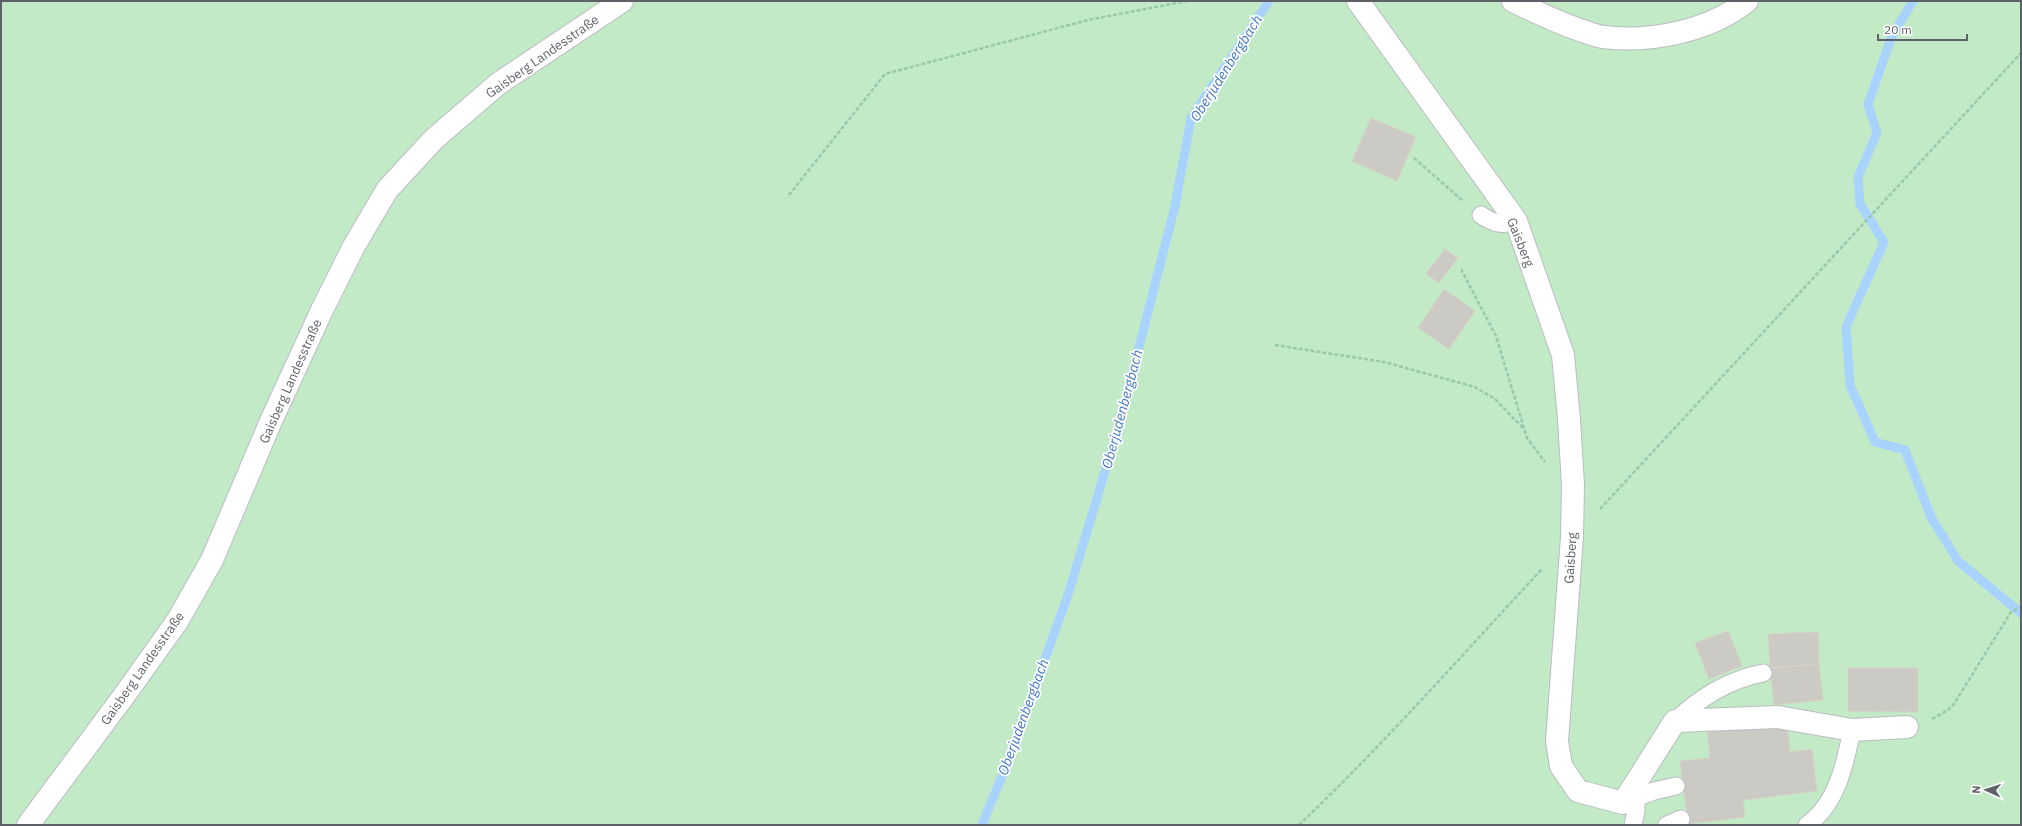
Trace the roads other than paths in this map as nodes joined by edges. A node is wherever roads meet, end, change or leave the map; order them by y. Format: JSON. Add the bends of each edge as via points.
{"nodes":[{"id":1,"x":622,"y":1,"type":"edge"},
{"id":2,"x":1358,"y":1,"type":"edge"},
{"id":3,"x":1513,"y":1,"type":"edge"},
{"id":4,"x":1748,"y":1,"type":"edge"},
{"id":5,"x":1481,"y":215,"type":"road end"},
{"id":6,"x":1516,"y":221,"type":"junction"},
{"id":7,"x":1763,"y":673,"type":"dead end"},
{"id":8,"x":1676,"y":721,"type":"junction"},
{"id":9,"x":1907,"y":727,"type":"road end"},
{"id":10,"x":1852,"y":730,"type":"junction"},
{"id":11,"x":1676,"y":786,"type":"dead end"},
{"id":12,"x":1629,"y":801,"type":"junction"},
{"id":13,"x":28,"y":825,"type":"edge"},
{"id":14,"x":1632,"y":825,"type":"edge"},
{"id":15,"x":1807,"y":825,"type":"edge"}],
"edges":[{"from":1,"to":13,"type":"street","name":"Gaisberg Landesstraße","via":[[498,84],[434,139],[387,190],[354,246],[322,310],[212,560],[178,620]]},
{"from":2,"to":6,"type":"street","name":"Gaisberg"},
{"from":3,"to":4,"type":"street","via":[[1556,23],[1602,37],[1650,38],[1696,28],[1739,8]]},
{"from":5,"to":6,"type":"lane","via":[[1504,225]]},
{"from":6,"to":12,"type":"street","name":"Gaisberg","via":[[1563,355],[1569,418],[1567,482],[1572,537],[1557,741],[1561,766],[1578,791]]},
{"from":7,"to":8,"type":"lane","via":[[1716,690],[1698,701]]},
{"from":8,"to":10,"type":"street","via":[[1778,717]]},
{"from":8,"to":12,"type":"street"},
{"from":9,"to":10,"type":"street"},
{"from":10,"to":15,"type":"lane","via":[[1842,772],[1834,791],[1826,806]]},
{"from":11,"to":12,"type":"lane","via":[[1665,787]]},
{"from":12,"to":14,"type":"lane","via":[[1636,811]]}]}
